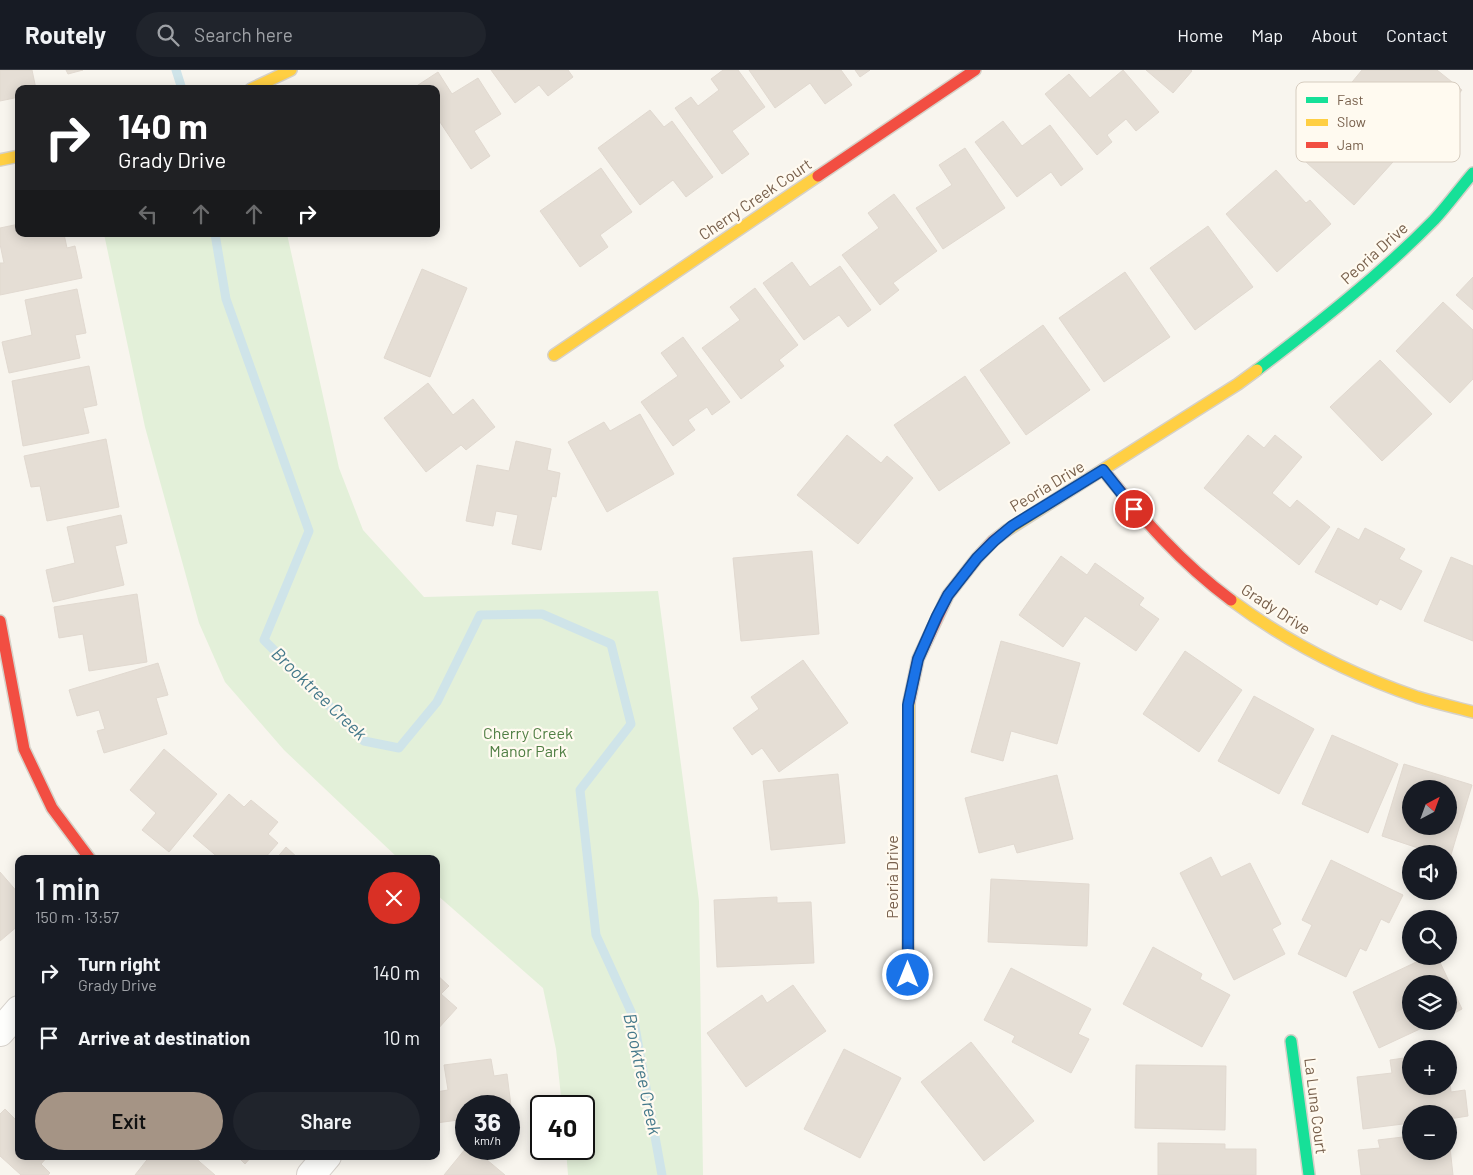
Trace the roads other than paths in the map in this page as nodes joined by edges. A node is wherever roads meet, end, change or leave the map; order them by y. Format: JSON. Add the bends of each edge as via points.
{"nodes":[{"id":1,"x":291,"y":70,"type":"edge"},
{"id":2,"x":975,"y":70,"type":"edge"},
{"id":3,"x":259,"y":85,"type":"edge"},
{"id":4,"x":15,"y":157,"type":"edge"},
{"id":5,"x":0,"y":160,"type":"edge"},
{"id":6,"x":1473,"y":173,"type":"edge"},
{"id":7,"x":554,"y":355,"type":"dead end"},
{"id":8,"x":1103,"y":470,"type":"junction"},
{"id":9,"x":0,"y":621,"type":"edge"},
{"id":10,"x":1473,"y":712,"type":"edge"},
{"id":11,"x":87,"y":855,"type":"edge"},
{"id":12,"x":908,"y":975,"type":"dead end"},
{"id":13,"x":15,"y":1015,"type":"edge"},
{"id":14,"x":0,"y":1032,"type":"edge"},
{"id":15,"x":1291,"y":1041,"type":"dead end"},
{"id":16,"x":324,"y":1160,"type":"edge"},
{"id":17,"x":311,"y":1175,"type":"edge"},
{"id":18,"x":1309,"y":1175,"type":"edge"}],
"edges":[{"from":1,"to":3,"type":"street"},
{"from":2,"to":7,"type":"street","name":"Cherry Creek Court"},
{"from":4,"to":5,"type":"street"},
{"from":6,"to":8,"type":"street","name":"Peoria Drive","via":[[1435,219],[1318,324],[1238,384]]},
{"from":8,"to":10,"type":"street","name":"Grady Drive","via":[[1145,522],[1191,568],[1243,609],[1298,644],[1357,674],[1419,697]]},
{"from":8,"to":12,"type":"street","name":"Peoria Drive","via":[[1012,526],[977,558],[948,595],[918,659],[908,705]]},
{"from":9,"to":11,"type":"street","via":[[24,749],[52,808]]},
{"from":13,"to":14,"type":"street"},
{"from":15,"to":18,"type":"street","name":"La Luna Court"},
{"from":16,"to":17,"type":"street"}]}
